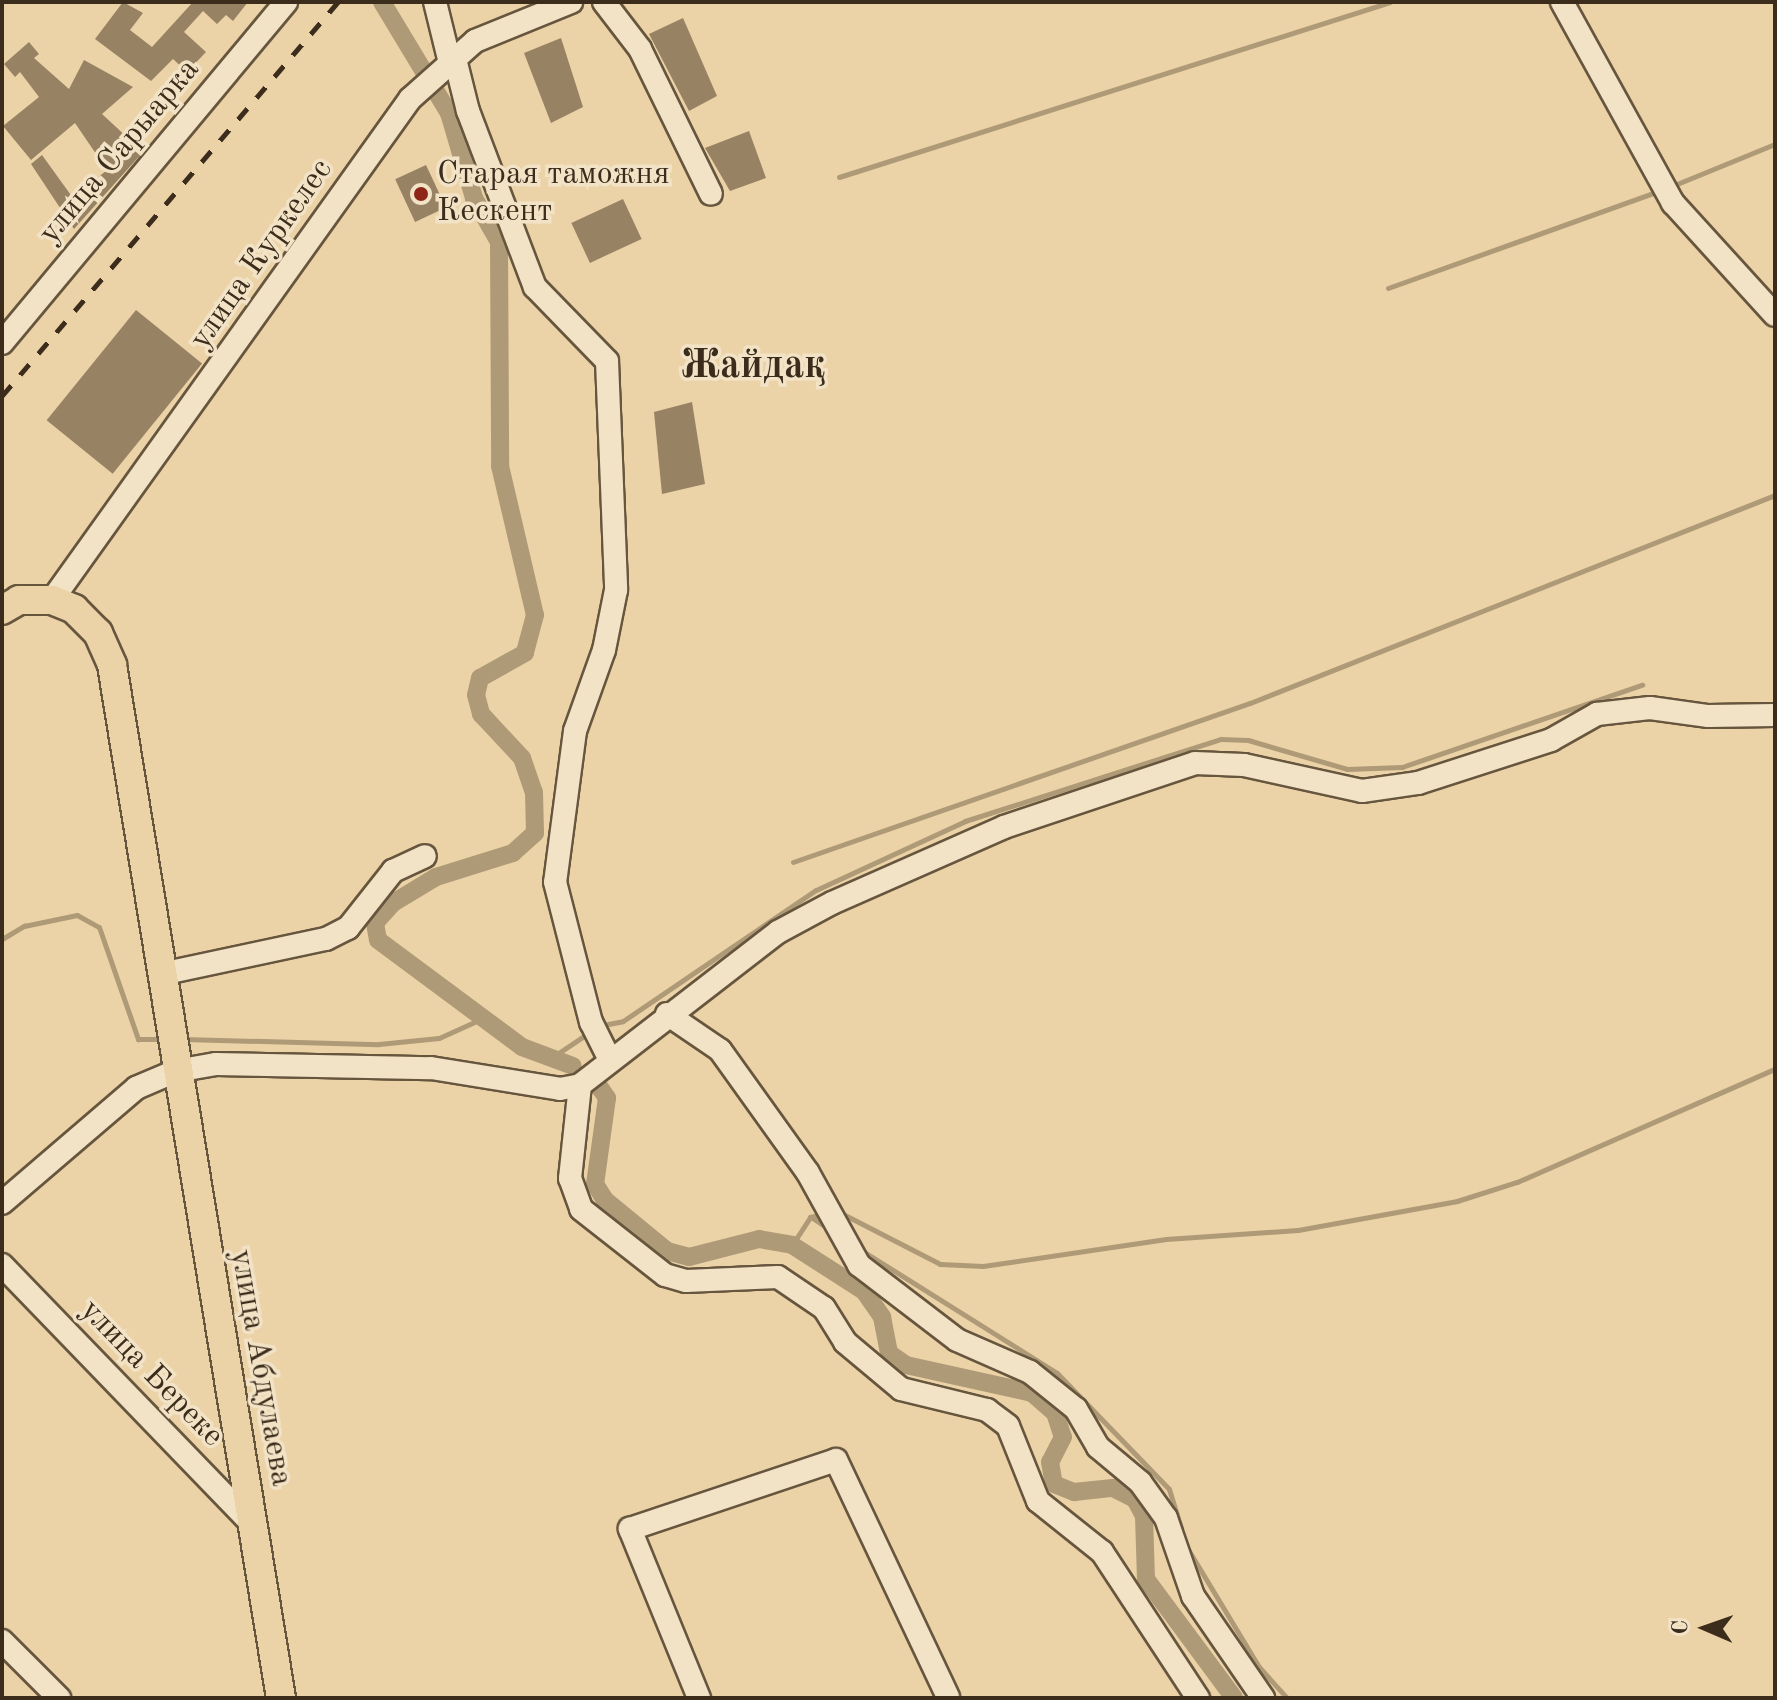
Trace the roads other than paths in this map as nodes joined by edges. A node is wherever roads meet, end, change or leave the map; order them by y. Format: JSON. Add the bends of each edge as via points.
{"nodes":[{"id":1,"x":286,"y":2,"type":"edge"},
{"id":2,"x":435,"y":2,"type":"edge"},
{"id":3,"x":571,"y":2,"type":"edge"},
{"id":4,"x":604,"y":2,"type":"edge"},
{"id":5,"x":1562,"y":2,"type":"edge"},
{"id":6,"x":447,"y":66,"type":"junction"},
{"id":7,"x":711,"y":194,"type":"dead end"},
{"id":8,"x":1775,"y":315,"type":"edge"},
{"id":9,"x":2,"y":343,"type":"edge"},
{"id":10,"x":52,"y":600,"type":"junction"},
{"id":11,"x":2,"y":610,"type":"edge"},
{"id":12,"x":1775,"y":715,"type":"edge"},
{"id":13,"x":425,"y":856,"type":"dead end"},
{"id":14,"x":161,"y":974,"type":"junction"},
{"id":15,"x":667,"y":1014,"type":"junction"},
{"id":16,"x":173,"y":1049,"type":"junction"},
{"id":17,"x":610,"y":1060,"type":"junction"},
{"id":18,"x":580,"y":1085,"type":"junction"},
{"id":19,"x":2,"y":1203,"type":"edge"},
{"id":20,"x":2,"y":1265,"type":"edge"},
{"id":21,"x":255,"y":1527,"type":"junction"},
{"id":22,"x":2,"y":1641,"type":"edge"},
{"id":23,"x":948,"y":1697,"type":"edge"},
{"id":24,"x":59,"y":1698,"type":"edge"},
{"id":25,"x":281,"y":1698,"type":"edge"},
{"id":26,"x":699,"y":1698,"type":"edge"},
{"id":27,"x":1198,"y":1698,"type":"edge"},
{"id":28,"x":1263,"y":1698,"type":"edge"}],
"edges":[{"from":1,"to":9,"type":"street","name":"улица Сарыарка","via":[[133,193]]},
{"from":2,"to":6,"type":"street"},
{"from":3,"to":6,"type":"street","name":"улица Куркелес","via":[[499,28]]},
{"from":4,"to":7,"type":"street","via":[[640,49]]},
{"from":5,"to":8,"type":"street","via":[[1673,203]]},
{"from":6,"to":10,"type":"street","name":"улица Куркелес","via":[[410,99]]},
{"from":6,"to":17,"type":"street","via":[[535,287],[607,361],[616,590],[604,650],[575,731],[555,882],[594,1028]]},
{"from":10,"to":11,"type":"main road","via":[[19,600]]},
{"from":10,"to":14,"type":"main road","name":"улица Абдулаева","via":[[74,609],[98,633],[112,665]]},
{"from":12,"to":15,"type":"street","via":[[1708,716],[1650,708],[1597,714],[1551,740],[1418,783],[1362,791],[1244,765],[1195,763],[1004,827],[832,903],[778,932]]},
{"from":13,"to":14,"type":"street","via":[[393,871],[348,928],[326,939]]},
{"from":14,"to":16,"type":"main road","name":"улица Абдулаева"},
{"from":15,"to":17,"type":"street"},
{"from":15,"to":28,"type":"street","via":[[720,1050],[808,1173],[859,1265],[957,1340],[1030,1372],[1076,1409],[1098,1447],[1140,1482],[1166,1518],[1193,1596]]},
{"from":16,"to":18,"type":"street","via":[[216,1064],[431,1068],[560,1089]]},
{"from":16,"to":19,"type":"street","via":[[136,1088]]},
{"from":16,"to":21,"type":"main road","name":"улица Абдулаева"},
{"from":17,"to":18,"type":"street"},
{"from":18,"to":27,"type":"street","via":[[570,1178],[581,1209],[665,1275],[686,1281],[778,1277],[824,1308],[845,1342],[889,1381],[987,1410],[1008,1426],[1038,1501],[1102,1552]]},
{"from":20,"to":21,"type":"street","name":"улица Береке"},
{"from":21,"to":25,"type":"main road","name":"улица Абдулаева"},
{"from":22,"to":24,"type":"street"},
{"from":23,"to":26,"type":"street","via":[[836,1460],[630,1529]]}]}
